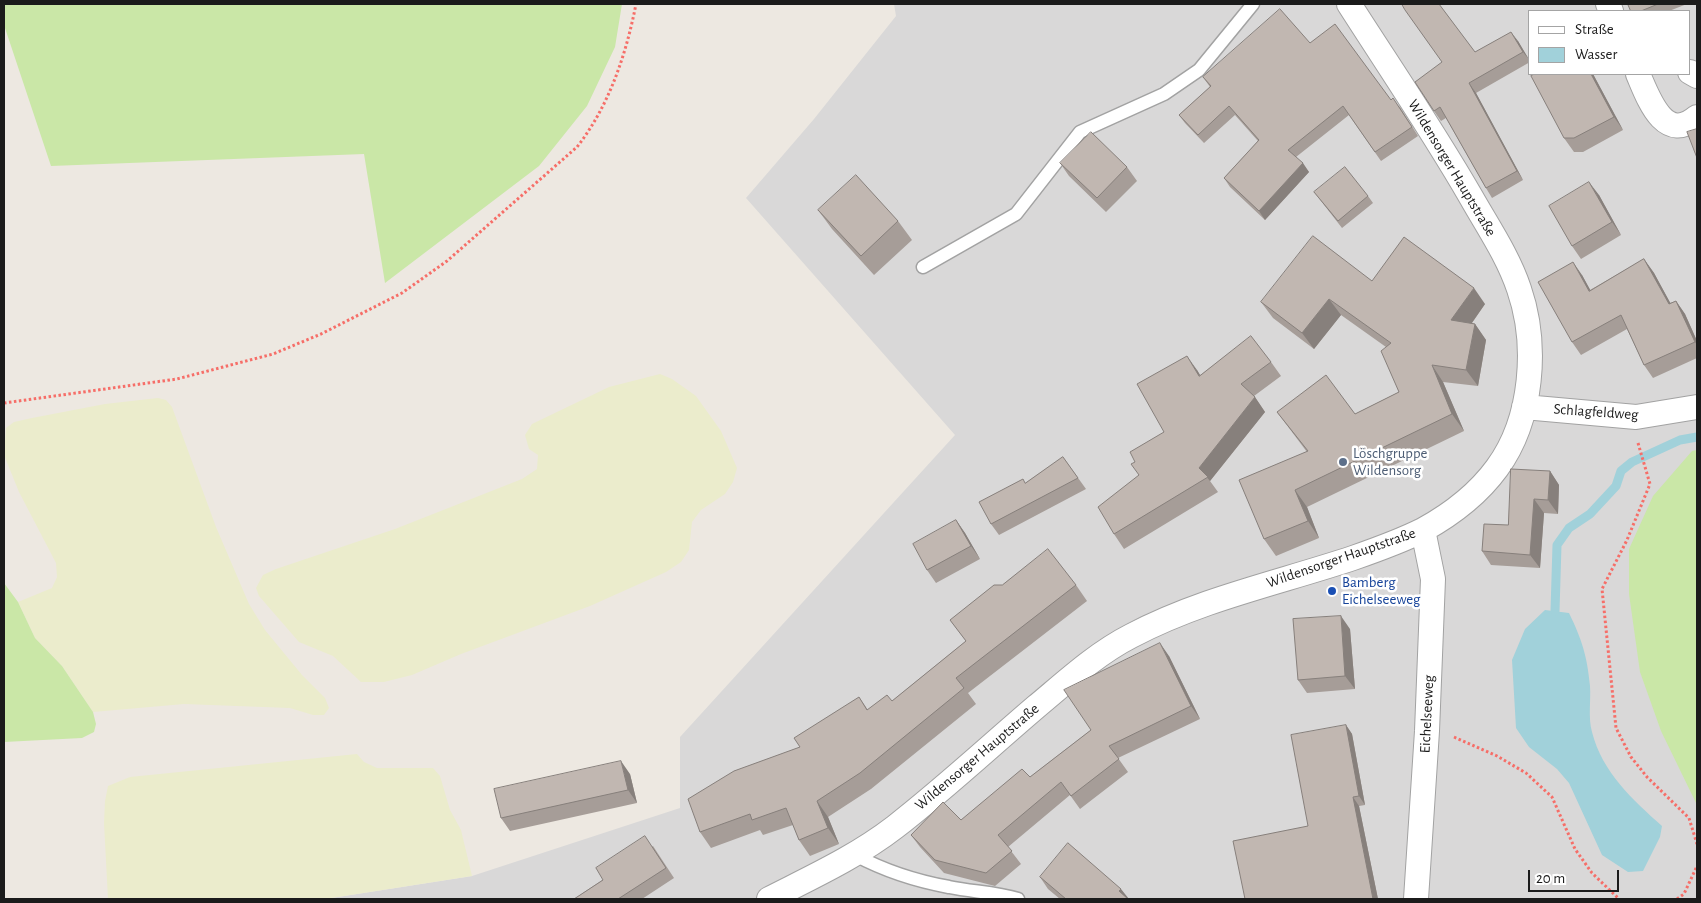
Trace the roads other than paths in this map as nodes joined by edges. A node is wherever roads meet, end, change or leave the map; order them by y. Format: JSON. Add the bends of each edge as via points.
{"nodes":[{"id":1,"x":1253,"y":4,"type":"edge"},
{"id":2,"x":1349,"y":4,"type":"edge"},
{"id":3,"x":1638,"y":75,"type":"edge"},
{"id":4,"x":1697,"y":117,"type":"edge"},
{"id":5,"x":923,"y":267,"type":"dead end"},
{"id":6,"x":1524,"y":406,"type":"junction"},
{"id":7,"x":1697,"y":407,"type":"edge"},
{"id":8,"x":1422,"y":530,"type":"junction"},
{"id":9,"x":855,"y":855,"type":"junction"},
{"id":10,"x":769,"y":899,"type":"edge"},
{"id":11,"x":1018,"y":899,"type":"edge"},
{"id":12,"x":1416,"y":899,"type":"edge"}],
"edges":[{"from":1,"to":5,"type":"lane","via":[[1199,70],[1164,94],[1080,132],[1016,214]]},
{"from":2,"to":6,"type":"street","name":"Wildensorger Hauptstraße","via":[[1450,160],[1505,256],[1519,290],[1530,346]]},
{"from":3,"to":4,"type":"street","via":[[1661,119],[1681,125]]},
{"from":6,"to":7,"type":"street","name":"Schlagfeldweg","via":[[1636,417]]},
{"from":6,"to":8,"type":"street","name":"Wildensorger Hauptstraße","via":[[1511,443],[1487,481],[1466,502]]},
{"from":8,"to":9,"type":"street","name":"Wildensorger Hauptstraße","via":[[1328,566],[1212,600],[1128,637],[1086,664],[895,827]]},
{"from":8,"to":12,"type":"street","name":"Eichelseeweg","via":[[1433,579]]},
{"from":9,"to":10,"type":"street","name":"Wildensorger Hauptstraße"},
{"from":9,"to":11,"type":"lane","via":[[902,876],[950,887],[997,892]]}]}
